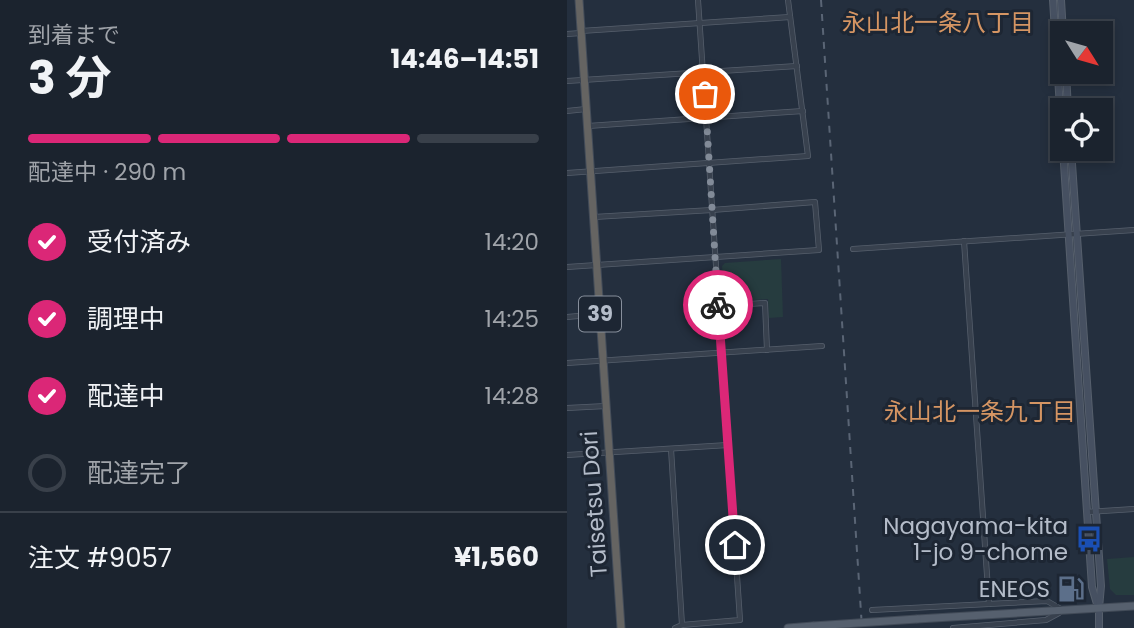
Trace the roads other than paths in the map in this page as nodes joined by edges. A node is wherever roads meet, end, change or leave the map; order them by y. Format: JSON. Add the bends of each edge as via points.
{"nodes":[{"id":1,"x":581,"y":0,"type":"edge"},
{"id":2,"x":698,"y":0,"type":"edge"},
{"id":3,"x":788,"y":0,"type":"edge"},
{"id":4,"x":1053,"y":0,"type":"edge"},
{"id":5,"x":1061,"y":0,"type":"edge"},
{"id":6,"x":790,"y":17,"type":"junction"},
{"id":7,"x":1062,"y":21,"type":"edge"},
{"id":8,"x":700,"y":23,"type":"junction"},
{"id":9,"x":581,"y":32,"type":"junction"},
{"id":10,"x":567,"y":34,"type":"edge"},
{"id":11,"x":797,"y":65,"type":"junction"},
{"id":12,"x":703,"y":71,"type":"junction"},
{"id":13,"x":585,"y":80,"type":"junction"},
{"id":14,"x":567,"y":81,"type":"edge"},
{"id":15,"x":1059,"y":98,"type":"edge"},
{"id":16,"x":587,"y":109,"type":"junction"},
{"id":17,"x":567,"y":111,"type":"edge"},
{"id":18,"x":803,"y":111,"type":"junction"},
{"id":19,"x":706,"y":117,"type":"junction"},
{"id":20,"x":587,"y":126,"type":"junction"},
{"id":21,"x":1064,"y":161,"type":"edge"},
{"id":22,"x":1071,"y":161,"type":"edge"},
{"id":23,"x":709,"y":163,"type":"junction"},
{"id":24,"x":590,"y":171,"type":"junction"},
{"id":25,"x":567,"y":173,"type":"edge"},
{"id":26,"x":712,"y":210,"type":"junction"},
{"id":27,"x":594,"y":217,"type":"junction"},
{"id":28,"x":1134,"y":230,"type":"edge"},
{"id":29,"x":1072,"y":234,"type":"junction"},
{"id":30,"x":964,"y":241,"type":"junction"},
{"id":31,"x":853,"y":249,"type":"dead end"},
{"id":32,"x":715,"y":257,"type":"junction"},
{"id":33,"x":597,"y":265,"type":"junction"},
{"id":34,"x":567,"y":267,"type":"edge"},
{"id":35,"x":719,"y":306,"type":"junction"},
{"id":36,"x":600,"y":314,"type":"junction"},
{"id":37,"x":567,"y":317,"type":"edge"},
{"id":38,"x":821,"y":346,"type":"dead end"},
{"id":39,"x":767,"y":350,"type":"junction"},
{"id":40,"x":722,"y":353,"type":"junction"},
{"id":41,"x":603,"y":360,"type":"junction"},
{"id":42,"x":567,"y":363,"type":"edge"},
{"id":43,"x":606,"y":406,"type":"junction"},
{"id":44,"x":567,"y":408,"type":"edge"},
{"id":45,"x":728,"y":445,"type":"junction"},
{"id":46,"x":671,"y":449,"type":"junction"},
{"id":47,"x":610,"y":453,"type":"junction"},
{"id":48,"x":567,"y":455,"type":"edge"},
{"id":49,"x":1134,"y":509,"type":"edge"},
{"id":50,"x":1087,"y":512,"type":"junction"},
{"id":51,"x":1096,"y":512,"type":"junction"},
{"id":52,"x":989,"y":604,"type":"junction"},
{"id":53,"x":1134,"y":606,"type":"edge"},
{"id":54,"x":1099,"y":608,"type":"junction"},
{"id":55,"x":872,"y":610,"type":"dead end"},
{"id":56,"x":1063,"y":610,"type":"junction"},
{"id":57,"x":682,"y":625,"type":"junction"},
{"id":58,"x":621,"y":628,"type":"edge"},
{"id":59,"x":675,"y":628,"type":"edge"},
{"id":60,"x":788,"y":628,"type":"edge"},
{"id":61,"x":953,"y":628,"type":"edge"},
{"id":62,"x":965,"y":628,"type":"edge"},
{"id":63,"x":1099,"y":628,"type":"edge"}],
"edges":[{"from":1,"to":9,"type":"highway","name":"Taisetsu Dori","number":"39"},
{"from":2,"to":8,"type":"street"},
{"from":3,"to":6,"type":"street"},
{"from":4,"to":15,"type":"main road"},
{"from":5,"to":7,"type":"main road"},
{"from":6,"to":8,"type":"street"},
{"from":6,"to":11,"type":"street"},
{"from":8,"to":9,"type":"street"},
{"from":8,"to":12,"type":"street"},
{"from":9,"to":10,"type":"street"},
{"from":9,"to":13,"type":"highway","name":"Taisetsu Dori","number":"39"},
{"from":11,"to":12,"type":"street"},
{"from":11,"to":18,"type":"street"},
{"from":12,"to":13,"type":"street"},
{"from":12,"to":19,"type":"street"},
{"from":13,"to":14,"type":"street"},
{"from":13,"to":16,"type":"highway","name":"Taisetsu Dori","number":"39"},
{"from":16,"to":17,"type":"street"},
{"from":16,"to":20,"type":"highway","name":"Taisetsu Dori","number":"39"},
{"from":18,"to":19,"type":"street"},
{"from":18,"to":23,"type":"street","via":[[808,156]]},
{"from":19,"to":20,"type":"street"},
{"from":19,"to":23,"type":"street"},
{"from":20,"to":24,"type":"highway","name":"Taisetsu Dori","number":"39"},
{"from":21,"to":29,"type":"main road"},
{"from":22,"to":29,"type":"main road"},
{"from":23,"to":24,"type":"street"},
{"from":23,"to":26,"type":"street"},
{"from":24,"to":25,"type":"street"},
{"from":24,"to":27,"type":"highway","name":"Taisetsu Dori","number":"39"},
{"from":26,"to":27,"type":"street"},
{"from":26,"to":32,"type":"street"},
{"from":26,"to":32,"type":"street","via":[[815,202],[818,238],[818,250]]},
{"from":27,"to":33,"type":"highway","name":"Taisetsu Dori","number":"39"},
{"from":28,"to":29,"type":"street"},
{"from":29,"to":30,"type":"street"},
{"from":29,"to":50,"type":"main road"},
{"from":29,"to":51,"type":"main road"},
{"from":30,"to":31,"type":"street"},
{"from":30,"to":52,"type":"street"},
{"from":32,"to":33,"type":"street"},
{"from":32,"to":35,"type":"street"},
{"from":33,"to":34,"type":"street"},
{"from":33,"to":36,"type":"highway","name":"Taisetsu Dori","number":"39"},
{"from":35,"to":39,"type":"street","via":[[765,303]]},
{"from":35,"to":40,"type":"street"},
{"from":36,"to":37,"type":"street"},
{"from":36,"to":41,"type":"highway","name":"Taisetsu Dori","number":"39"},
{"from":38,"to":39,"type":"street"},
{"from":39,"to":40,"type":"street"},
{"from":40,"to":41,"type":"street"},
{"from":40,"to":45,"type":"street"},
{"from":41,"to":42,"type":"street"},
{"from":41,"to":43,"type":"highway","name":"Taisetsu Dori","number":"39"},
{"from":43,"to":44,"type":"street"},
{"from":43,"to":47,"type":"highway","name":"Taisetsu Dori","number":"39"},
{"from":45,"to":46,"type":"street"},
{"from":45,"to":57,"type":"street","via":[[740,620]]},
{"from":46,"to":47,"type":"street"},
{"from":46,"to":57,"type":"street"},
{"from":47,"to":48,"type":"street"},
{"from":47,"to":58,"type":"highway","name":"Taisetsu Dori","number":"39"},
{"from":49,"to":51,"type":"street"},
{"from":50,"to":51,"type":"street"},
{"from":50,"to":54,"type":"main road","via":[[1092,587]]},
{"from":51,"to":54,"type":"main road"},
{"from":52,"to":55,"type":"street"},
{"from":52,"to":56,"type":"street","via":[[1047,601]]},
{"from":53,"to":54,"type":"main road"},
{"from":54,"to":56,"type":"main road"},
{"from":54,"to":63,"type":"main road"},
{"from":56,"to":60,"type":"main road","bridge":true},
{"from":56,"to":62,"type":"street","via":[[1046,620]]},
{"from":57,"to":59,"type":"street"},
{"from":61,"to":62,"type":"street"}]}
